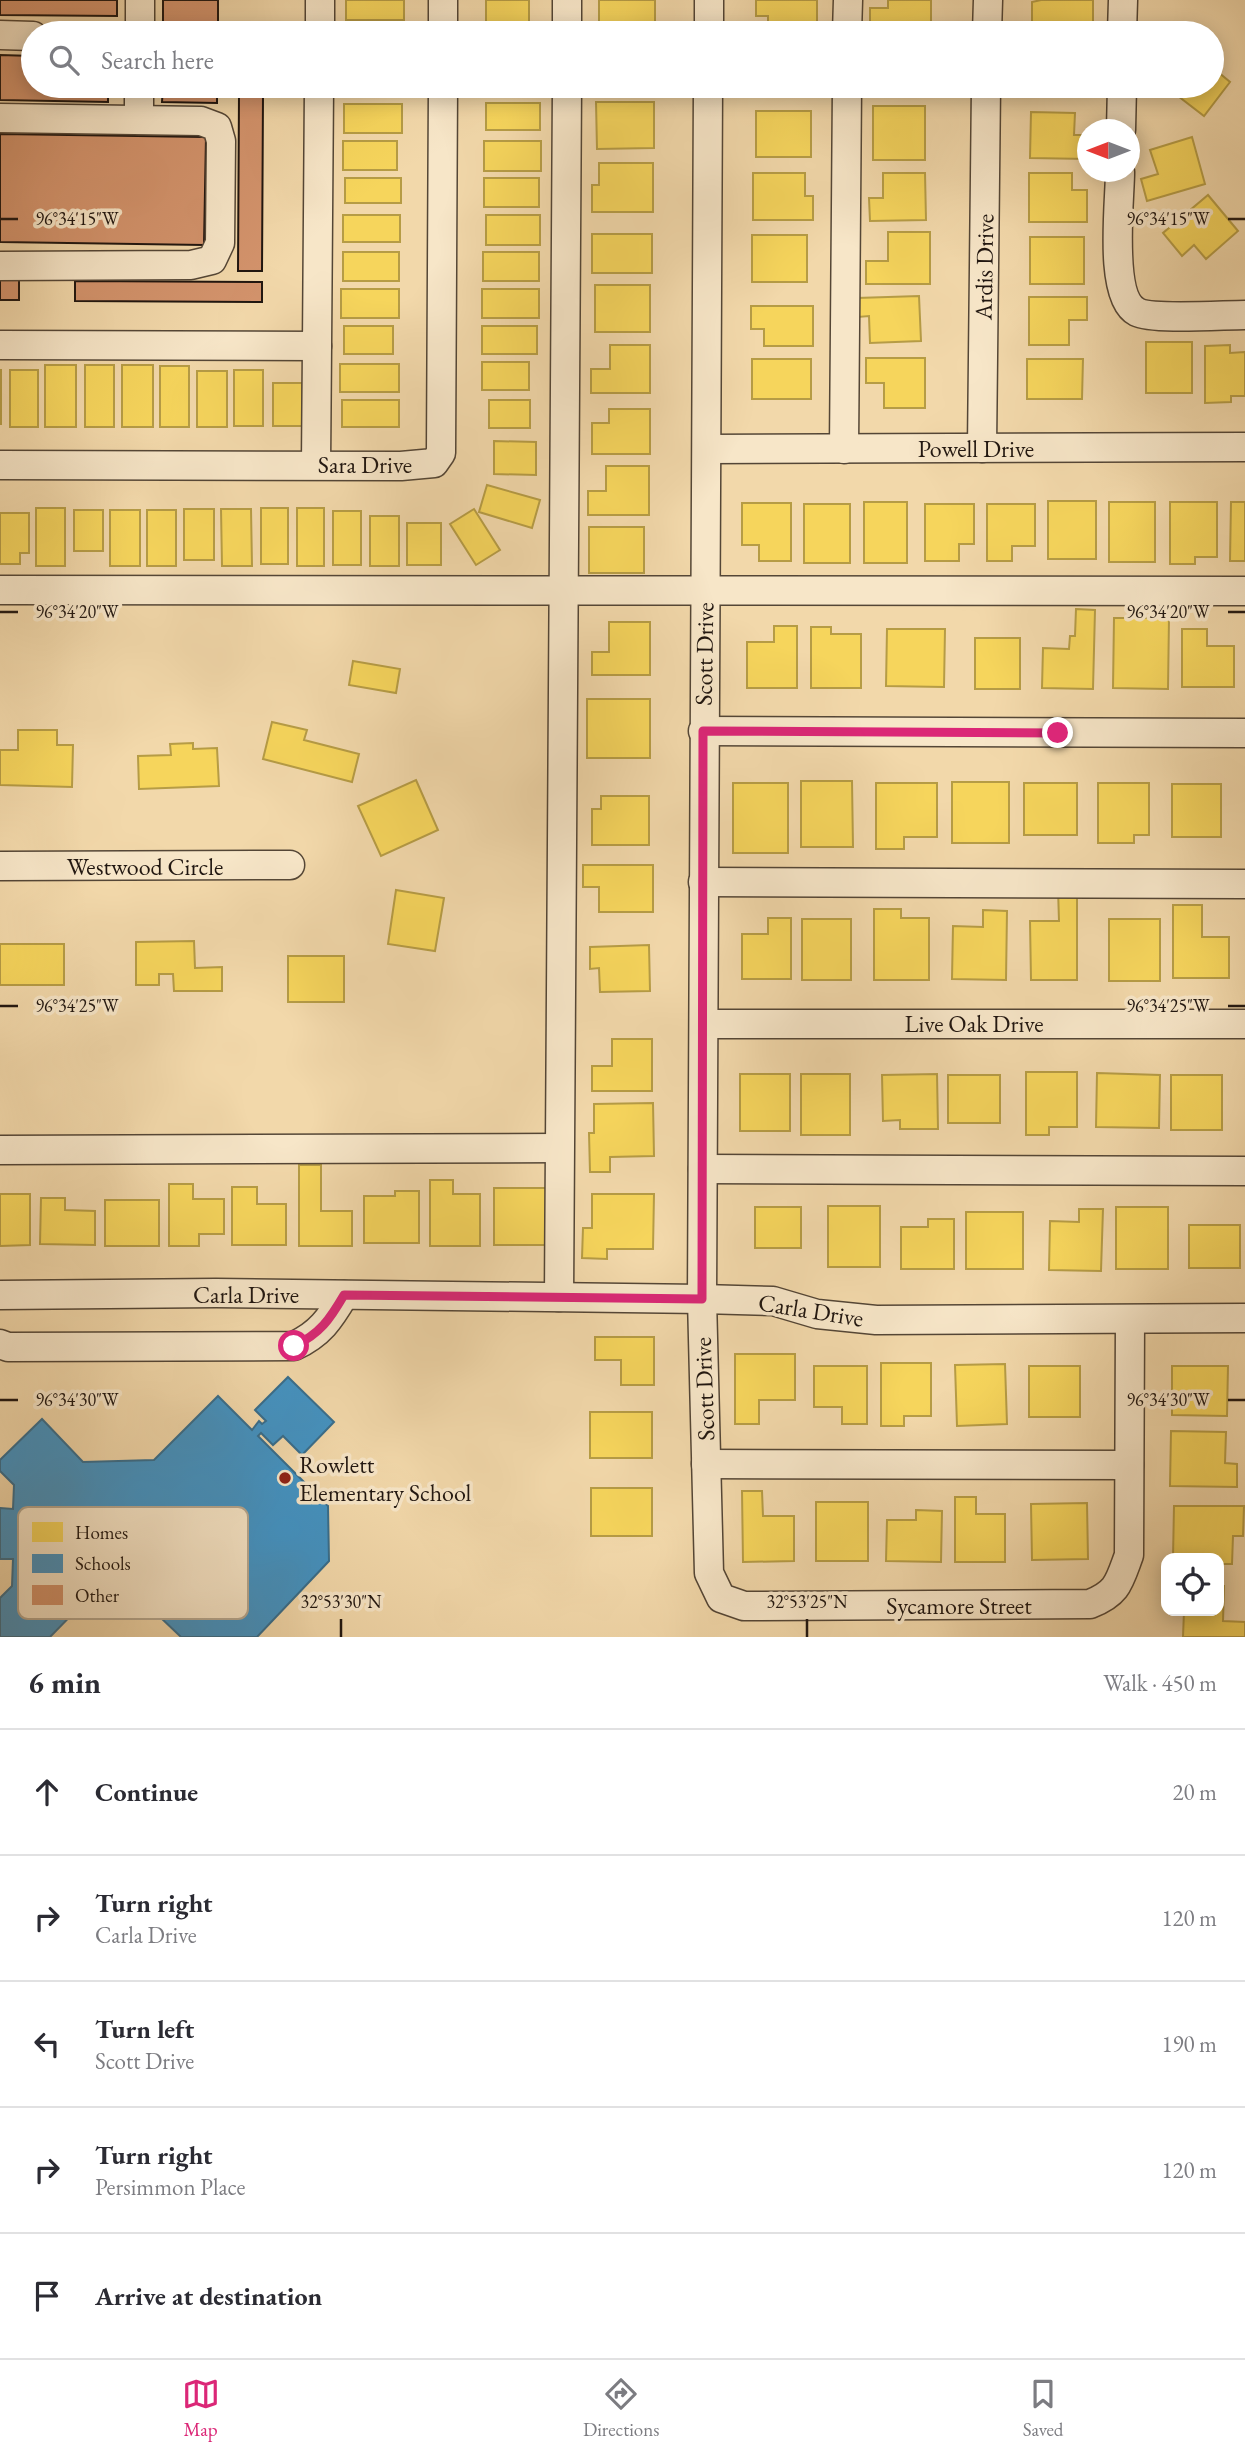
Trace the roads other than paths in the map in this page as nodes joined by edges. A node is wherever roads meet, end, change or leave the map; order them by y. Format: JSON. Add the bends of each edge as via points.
{"nodes":[{"id":1,"x":140,"y":0,"type":"edge"},
{"id":2,"x":320,"y":0,"type":"edge"},
{"id":3,"x":443,"y":0,"type":"edge"},
{"id":4,"x":568,"y":0,"type":"edge"},
{"id":5,"x":709,"y":0,"type":"edge"},
{"id":6,"x":848,"y":0,"type":"edge"},
{"id":7,"x":988,"y":0,"type":"edge"},
{"id":8,"x":1123,"y":0,"type":"edge"},
{"id":9,"x":140,"y":21,"type":"edge"},
{"id":10,"x":320,"y":21,"type":"edge"},
{"id":11,"x":443,"y":21,"type":"edge"},
{"id":12,"x":567,"y":21,"type":"edge"},
{"id":13,"x":709,"y":21,"type":"edge"},
{"id":14,"x":847,"y":21,"type":"edge"},
{"id":15,"x":987,"y":21,"type":"edge"},
{"id":16,"x":1122,"y":21,"type":"edge"},
{"id":17,"x":0,"y":35,"type":"edge"},
{"id":18,"x":21,"y":36,"type":"edge"},
{"id":19,"x":139,"y":98,"type":"edge"},
{"id":20,"x":319,"y":98,"type":"edge"},
{"id":21,"x":443,"y":98,"type":"edge"},
{"id":22,"x":566,"y":98,"type":"edge"},
{"id":23,"x":708,"y":98,"type":"edge"},
{"id":24,"x":847,"y":98,"type":"edge"},
{"id":25,"x":986,"y":98,"type":"edge"},
{"id":26,"x":1122,"y":98,"type":"edge"},
{"id":27,"x":0,"y":118,"type":"edge"},
{"id":28,"x":1121,"y":119,"type":"edge"},
{"id":29,"x":139,"y":120,"type":"junction"},
{"id":30,"x":1121,"y":182,"type":"edge"},
{"id":31,"x":0,"y":266,"type":"edge"},
{"id":32,"x":1245,"y":314,"type":"edge"},
{"id":33,"x":0,"y":345,"type":"edge"},
{"id":34,"x":317,"y":346,"type":"junction"},
{"id":35,"x":1245,"y":447,"type":"edge"},
{"id":36,"x":982,"y":448,"type":"junction"},
{"id":37,"x":707,"y":449,"type":"junction"},
{"id":38,"x":844,"y":449,"type":"junction"},
{"id":39,"x":316,"y":464,"type":"junction"},
{"id":40,"x":0,"y":465,"type":"edge"},
{"id":41,"x":0,"y":590,"type":"edge"},
{"id":42,"x":561,"y":591,"type":"junction"},
{"id":43,"x":705,"y":591,"type":"junction"},
{"id":44,"x":1245,"y":591,"type":"edge"},
{"id":45,"x":703,"y":731,"type":"junction"},
{"id":46,"x":1245,"y":733,"type":"edge"},
{"id":47,"x":290,"y":865,"type":"dead end"},
{"id":48,"x":0,"y":866,"type":"edge"},
{"id":49,"x":703,"y":882,"type":"junction"},
{"id":50,"x":1245,"y":884,"type":"edge"},
{"id":51,"x":704,"y":1024,"type":"junction"},
{"id":52,"x":1245,"y":1024,"type":"edge"},
{"id":53,"x":559,"y":1148,"type":"junction"},
{"id":54,"x":0,"y":1150,"type":"edge"},
{"id":55,"x":703,"y":1169,"type":"junction"},
{"id":56,"x":1245,"y":1171,"type":"edge"},
{"id":57,"x":0,"y":1295,"type":"edge"},
{"id":58,"x":344,"y":1295,"type":"junction"},
{"id":59,"x":559,"y":1297,"type":"junction"},
{"id":60,"x":702,"y":1299,"type":"junction"},
{"id":61,"x":1245,"y":1318,"type":"edge"},
{"id":62,"x":1130,"y":1320,"type":"junction"},
{"id":63,"x":0,"y":1344,"type":"edge"},
{"id":64,"x":706,"y":1464,"type":"junction"},
{"id":65,"x":1129,"y":1465,"type":"junction"},
{"id":66,"x":721,"y":1598,"type":"joint"}],
"edges":[{"from":1,"to":9,"type":"street"},
{"from":2,"to":10,"type":"street"},
{"from":3,"to":11,"type":"street"},
{"from":4,"to":12,"type":"street"},
{"from":5,"to":13,"type":"street"},
{"from":6,"to":14,"type":"street"},
{"from":7,"to":15,"type":"street"},
{"from":8,"to":16,"type":"street"},
{"from":17,"to":18,"type":"street"},
{"from":19,"to":29,"type":"street"},
{"from":20,"to":34,"type":"street"},
{"from":21,"to":39,"type":"street","name":"Sara Drive","via":[[441,453],[434,463],[420,465]]},
{"from":22,"to":42,"type":"street"},
{"from":23,"to":37,"type":"street","name":"Scott Drive"},
{"from":24,"to":38,"type":"street"},
{"from":25,"to":36,"type":"street","name":"Ardis Drive"},
{"from":26,"to":28,"type":"street"},
{"from":27,"to":29,"type":"street"},
{"from":29,"to":31,"type":"street","via":[[201,121],[217,127],[221,141],[220,243],[212,260],[191,265]]},
{"from":30,"to":32,"type":"street","via":[[1119,282],[1129,307],[1139,313]]},
{"from":33,"to":34,"type":"street"},
{"from":34,"to":39,"type":"street"},
{"from":35,"to":36,"type":"street","name":"Powell Drive"},
{"from":36,"to":38,"type":"street","name":"Powell Drive"},
{"from":37,"to":38,"type":"street","name":"Powell Drive"},
{"from":37,"to":43,"type":"street","name":"Scott Drive"},
{"from":39,"to":40,"type":"street","name":"Sara Drive"},
{"from":41,"to":42,"type":"street"},
{"from":42,"to":43,"type":"street"},
{"from":42,"to":53,"type":"street"},
{"from":43,"to":44,"type":"street"},
{"from":43,"to":45,"type":"street","name":"Scott Drive"},
{"from":45,"to":46,"type":"street"},
{"from":45,"to":49,"type":"street","name":"Scott Drive"},
{"from":47,"to":48,"type":"street","name":"Westwood Circle"},
{"from":49,"to":50,"type":"street"},
{"from":49,"to":51,"type":"street","name":"Scott Drive"},
{"from":51,"to":52,"type":"street","name":"Live Oak Drive"},
{"from":51,"to":55,"type":"street","name":"Scott Drive"},
{"from":53,"to":54,"type":"street"},
{"from":53,"to":59,"type":"street"},
{"from":55,"to":56,"type":"street"},
{"from":55,"to":60,"type":"street","name":"Scott Drive"},
{"from":57,"to":58,"type":"street","name":"Carla Drive"},
{"from":58,"to":59,"type":"street","name":"Carla Drive"},
{"from":58,"to":63,"type":"street","via":[[314,1338],[294,1346]]},
{"from":59,"to":60,"type":"street","name":"Carla Drive"},
{"from":60,"to":62,"type":"street","name":"Carla Drive","via":[[773,1301],[817,1314],[876,1320]]},
{"from":60,"to":64,"type":"street","name":"Scott Drive"},
{"from":61,"to":62,"type":"street","name":"Carla Drive"},
{"from":62,"to":65,"type":"street"},
{"from":64,"to":65,"type":"street"},
{"from":64,"to":66,"type":"street","name":"Scott Drive","via":[[709,1573]]},
{"from":65,"to":66,"type":"street","name":"Sycamore Street","via":[[1129,1555],[1110,1597],[1090,1604],[744,1606]]}]}
